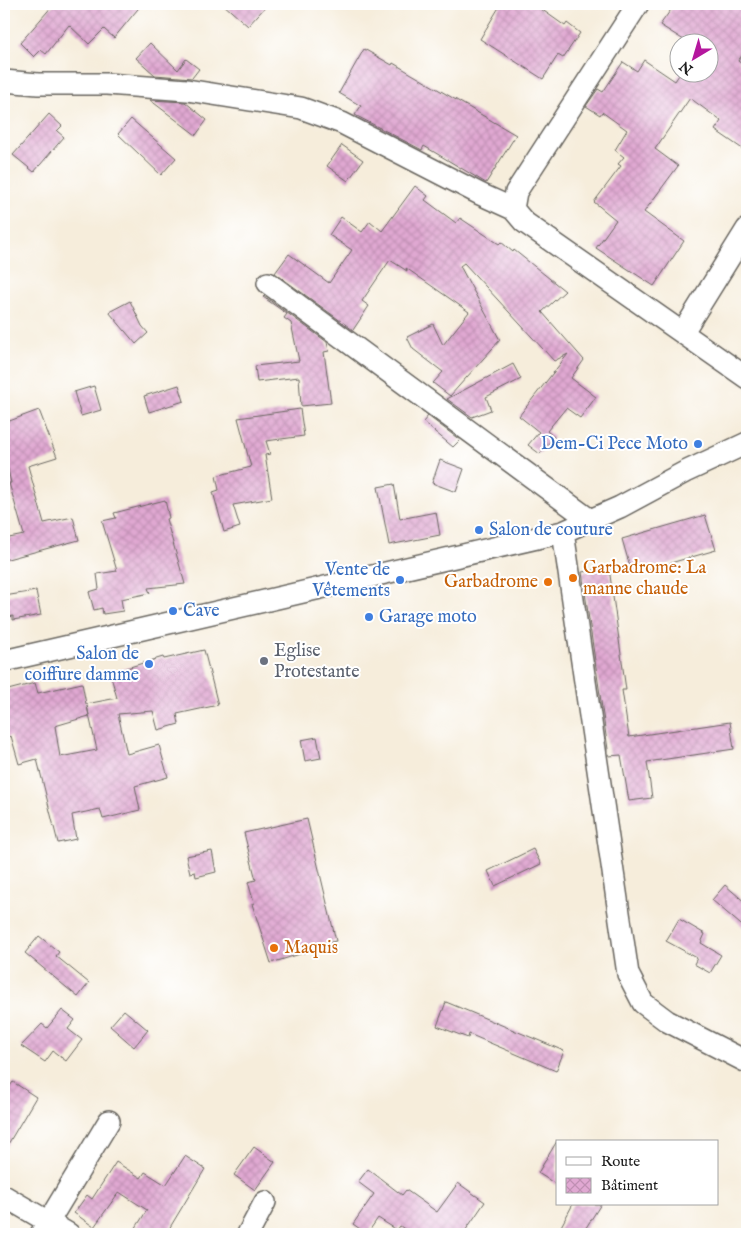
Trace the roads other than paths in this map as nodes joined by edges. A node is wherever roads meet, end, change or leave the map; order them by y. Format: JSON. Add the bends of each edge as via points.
{"nodes":[{"id":1,"x":638,"y":4,"type":"edge"},
{"id":2,"x":4,"y":81,"type":"edge"},
{"id":3,"x":513,"y":209,"type":"junction"},
{"id":4,"x":747,"y":229,"type":"edge"},
{"id":5,"x":268,"y":283,"type":"dead end"},
{"id":6,"x":683,"y":332,"type":"junction"},
{"id":7,"x":747,"y":378,"type":"edge"},
{"id":8,"x":747,"y":443,"type":"edge"},
{"id":9,"x":590,"y":520,"type":"junction"},
{"id":10,"x":564,"y":532,"type":"junction"},
{"id":11,"x":4,"y":662,"type":"edge"},
{"id":12,"x":747,"y":1062,"type":"edge"},
{"id":13,"x":109,"y":1121,"type":"dead end"},
{"id":14,"x":4,"y":1196,"type":"edge"},
{"id":15,"x":265,"y":1202,"type":"dead end"},
{"id":16,"x":45,"y":1228,"type":"edge"},
{"id":17,"x":69,"y":1234,"type":"edge"},
{"id":18,"x":248,"y":1234,"type":"edge"}],
"edges":[{"from":1,"to":3,"type":"street","via":[[516,192]]},
{"from":2,"to":3,"type":"street","via":[[187,90],[301,108],[342,123]]},
{"from":3,"to":6,"type":"street","via":[[524,222]]},
{"from":4,"to":6,"type":"street"},
{"from":5,"to":9,"type":"street"},
{"from":6,"to":7,"type":"street"},
{"from":8,"to":9,"type":"street"},
{"from":9,"to":10,"type":"street"},
{"from":10,"to":11,"type":"street"},
{"from":10,"to":12,"type":"street","via":[[628,974],[643,1003],[666,1021]]},
{"from":13,"to":16,"type":"street"},
{"from":14,"to":16,"type":"street"},
{"from":15,"to":18,"type":"street"},
{"from":16,"to":17,"type":"street"}]}
